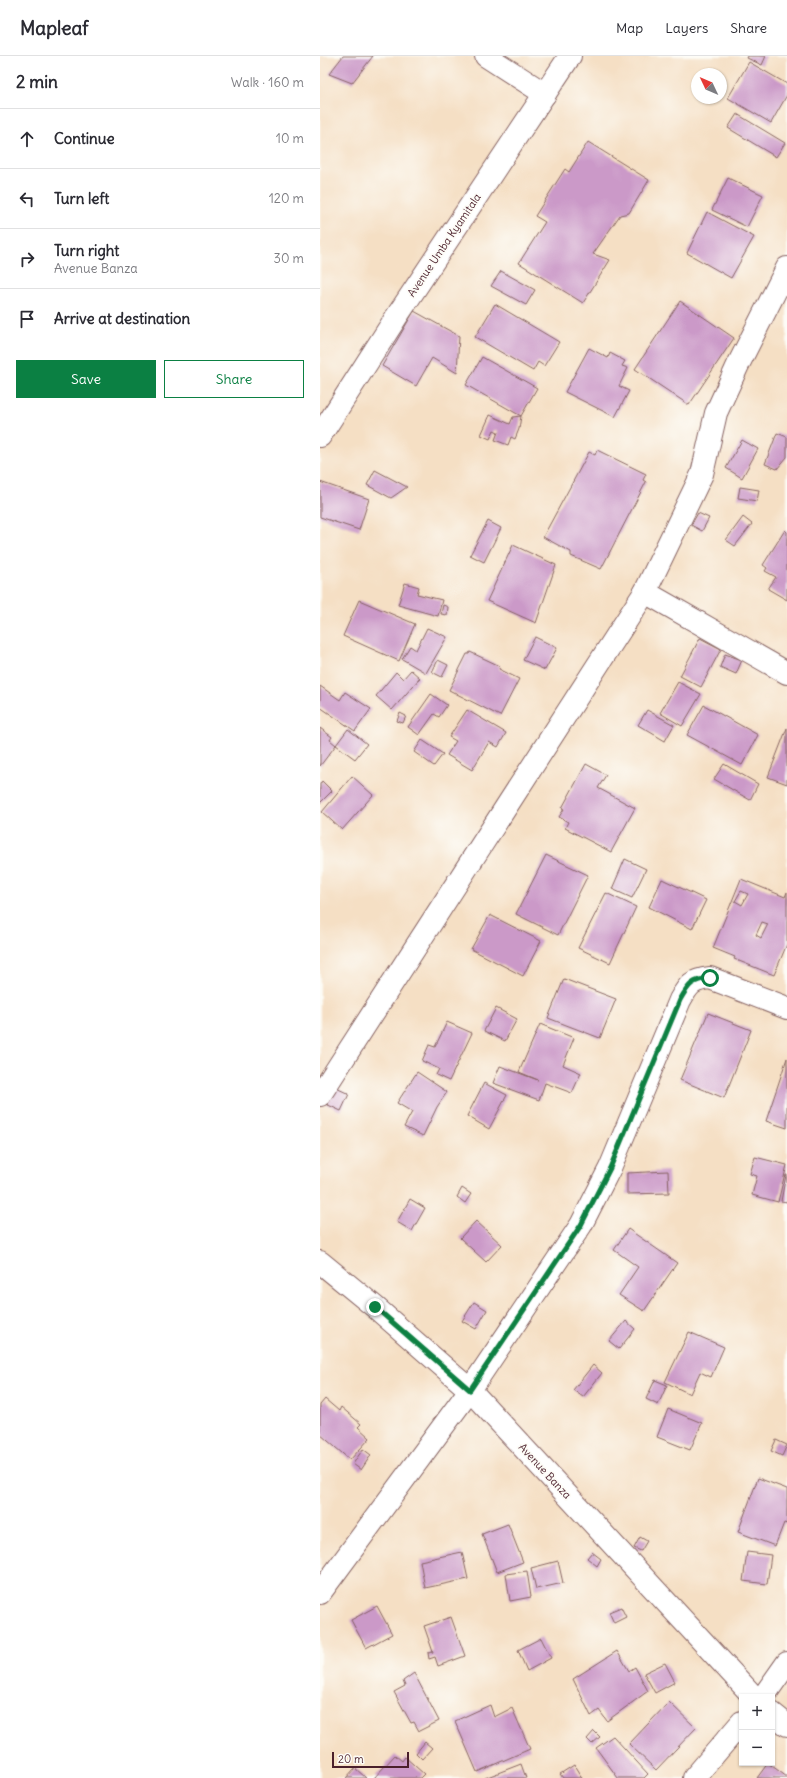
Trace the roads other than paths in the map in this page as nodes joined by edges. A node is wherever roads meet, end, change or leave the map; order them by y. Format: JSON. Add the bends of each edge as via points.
{"nodes":[{"id":1,"x":486,"y":56,"type":"edge"},
{"id":2,"x":570,"y":56,"type":"edge"},
{"id":3,"x":545,"y":94,"type":"junction"},
{"id":4,"x":787,"y":268,"type":"edge"},
{"id":5,"x":320,"y":436,"type":"edge"},
{"id":6,"x":645,"y":592,"type":"junction"},
{"id":7,"x":787,"y":673,"type":"edge"},
{"id":8,"x":787,"y":1008,"type":"edge"},
{"id":9,"x":320,"y":1095,"type":"edge"},
{"id":10,"x":320,"y":1262,"type":"edge"},
{"id":11,"x":470,"y":1390,"type":"junction"},
{"id":12,"x":320,"y":1594,"type":"edge"},
{"id":13,"x":787,"y":1663,"type":"edge"},
{"id":14,"x":751,"y":1694,"type":"edge"},
{"id":15,"x":765,"y":1694,"type":"edge"},
{"id":16,"x":775,"y":1715,"type":"edge"},
{"id":17,"x":787,"y":1725,"type":"edge"},
{"id":18,"x":739,"y":1726,"type":"edge"},
{"id":19,"x":694,"y":1778,"type":"edge"}],
"edges":[{"from":1,"to":3,"type":"street"},
{"from":2,"to":3,"type":"street","name":"Avenue Umba Kyamitala"},
{"from":3,"to":5,"type":"street","name":"Avenue Umba Kyamitala"},
{"from":4,"to":6,"type":"street","via":[[716,414],[702,474]]},
{"from":6,"to":7,"type":"street"},
{"from":6,"to":9,"type":"street"},
{"from":8,"to":11,"type":"street","via":[[710,978],[697,979],[688,987],[680,1000],[610,1168],[581,1225]]},
{"from":10,"to":11,"type":"street","name":"Avenue Banza"},
{"from":11,"to":12,"type":"street"},
{"from":11,"to":14,"type":"street","name":"Avenue Banza"},
{"from":13,"to":15,"type":"street"},
{"from":16,"to":17,"type":"street"},
{"from":18,"to":19,"type":"street"}]}
